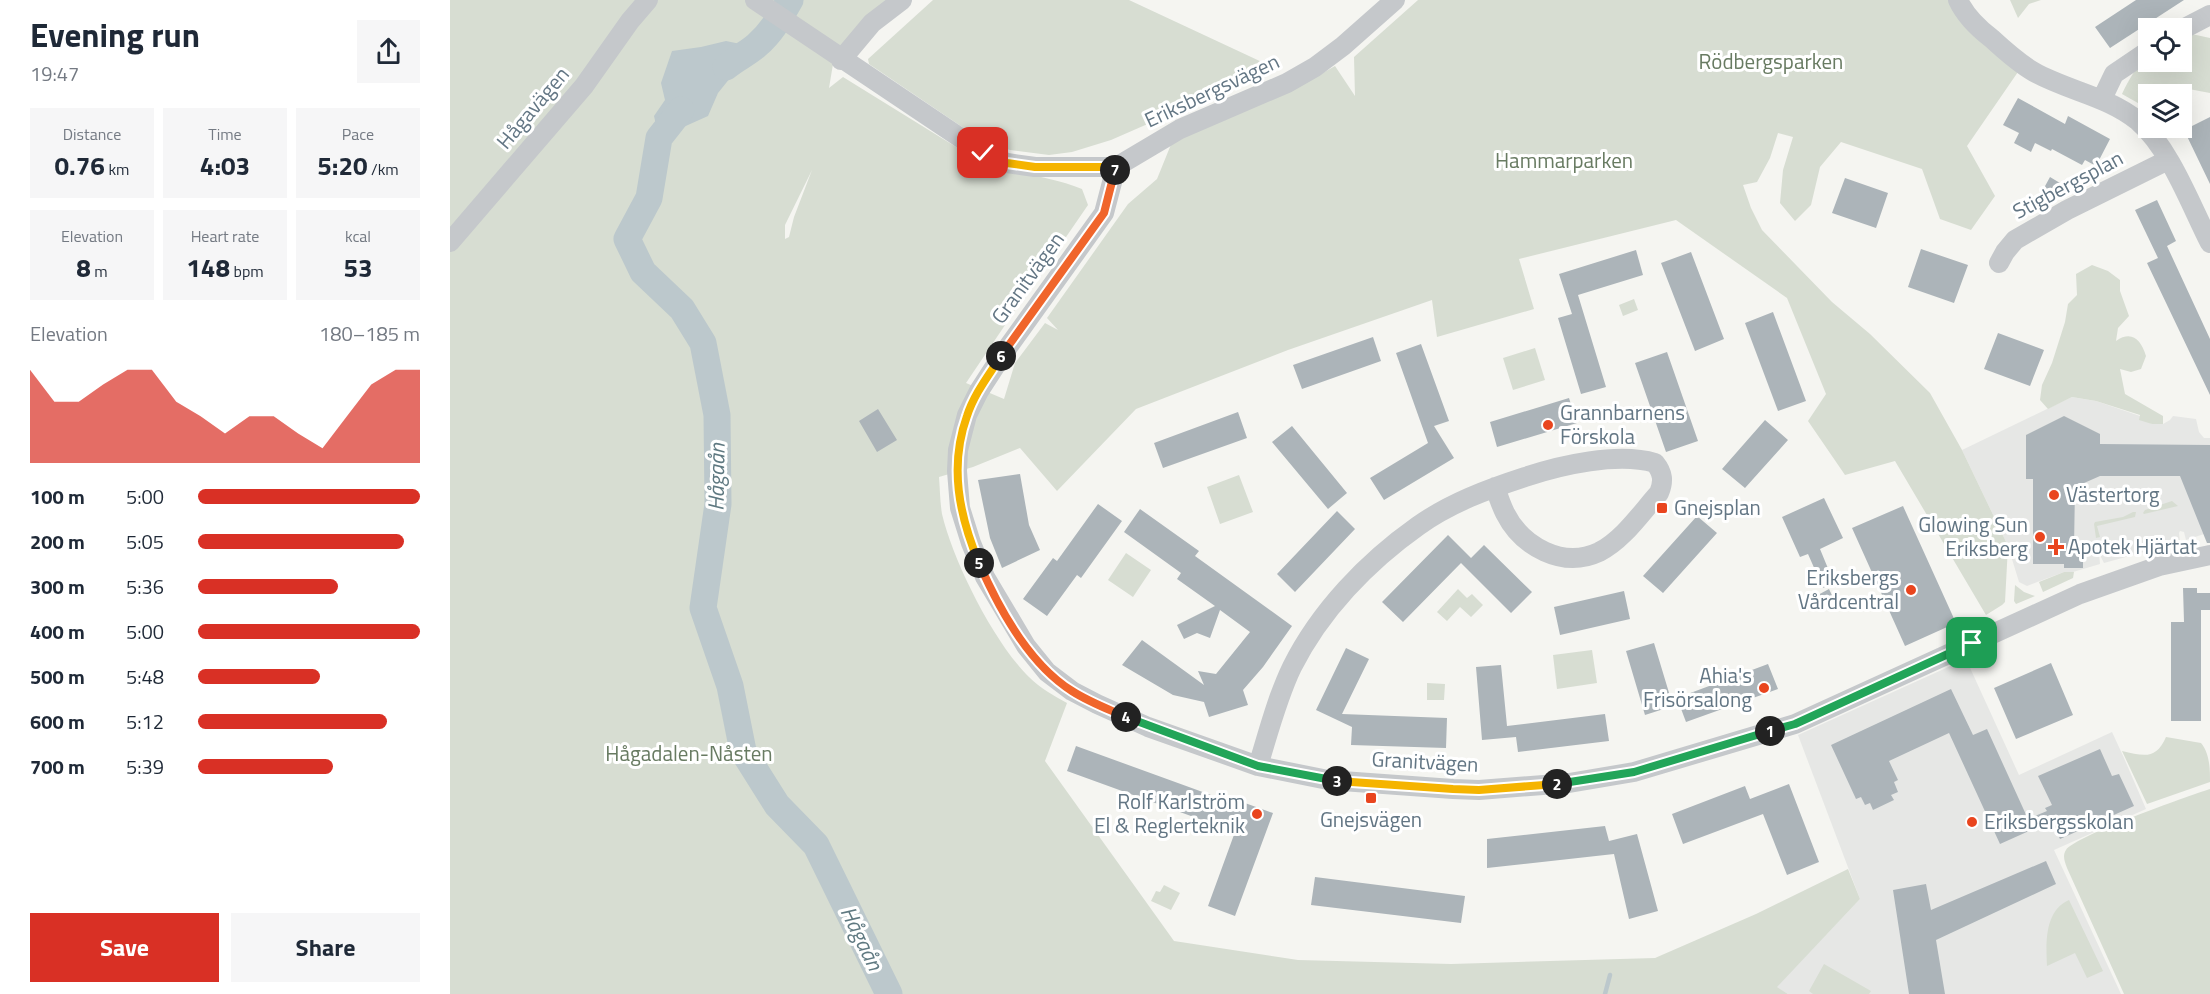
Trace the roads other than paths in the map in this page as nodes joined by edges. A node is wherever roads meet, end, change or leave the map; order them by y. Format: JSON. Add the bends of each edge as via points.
{"nodes":[{"id":1,"x":648,"y":0,"type":"edge"},
{"id":2,"x":902,"y":0,"type":"edge"},
{"id":3,"x":1395,"y":0,"type":"edge"},
{"id":4,"x":1958,"y":0,"type":"edge"},
{"id":5,"x":761,"y":4,"type":"edge"},
{"id":6,"x":2210,"y":15,"type":"edge"},
{"id":7,"x":2192,"y":24,"type":"edge"},
{"id":8,"x":2138,"y":58,"type":"edge"},
{"id":9,"x":842,"y":60,"type":"junction"},
{"id":10,"x":2102,"y":99,"type":"junction"},
{"id":11,"x":2168,"y":160,"type":"junction"},
{"id":12,"x":1116,"y":167,"type":"junction"},
{"id":13,"x":450,"y":242,"type":"edge"},
{"id":14,"x":2210,"y":243,"type":"edge"},
{"id":15,"x":1999,"y":263,"type":"dead end"},
{"id":16,"x":1495,"y":487,"type":"junction"},
{"id":17,"x":2210,"y":555,"type":"edge"},
{"id":18,"x":1258,"y":766,"type":"junction"}],
"edges":[{"from":1,"to":13,"type":"street","name":"Hågavägen","via":[[584,86]]},
{"from":2,"to":9,"type":"street","via":[[872,23]]},
{"from":3,"to":12,"type":"street","name":"Eriksbergsvägen","via":[[1315,67],[1180,129]]},
{"from":4,"to":10,"type":"street","via":[[1980,29],[2021,64]]},
{"from":5,"to":9,"type":"street"},
{"from":6,"to":7,"type":"street"},
{"from":8,"to":10,"type":"street","via":[[2114,74]]},
{"from":9,"to":12,"type":"street","via":[[983,153],[1007,163]]},
{"from":10,"to":11,"type":"street","via":[[2144,126]]},
{"from":11,"to":14,"type":"street"},
{"from":11,"to":15,"type":"street","name":"Stigbergsplan","via":[[2015,240]]},
{"from":12,"to":18,"type":"street","name":"Granitvägen","via":[[1104,213],[1003,354],[967,415],[958,450],[960,508],[985,577],[1026,646],[1047,672],[1096,704]]},
{"from":16,"to":16,"type":"street","via":[[1505,515],[1538,549],[1554,556],[1584,557],[1613,542],[1659,493],[1663,483],[1654,463],[1590,461],[1542,471]]},
{"from":16,"to":18,"type":"street","via":[[1419,525],[1383,553],[1331,607],[1292,668]]},
{"from":17,"to":18,"type":"street","name":"Granitvägen","via":[[2159,566],[2080,594],[1795,724],[1634,772],[1569,783],[1462,790],[1328,780]]}]}
